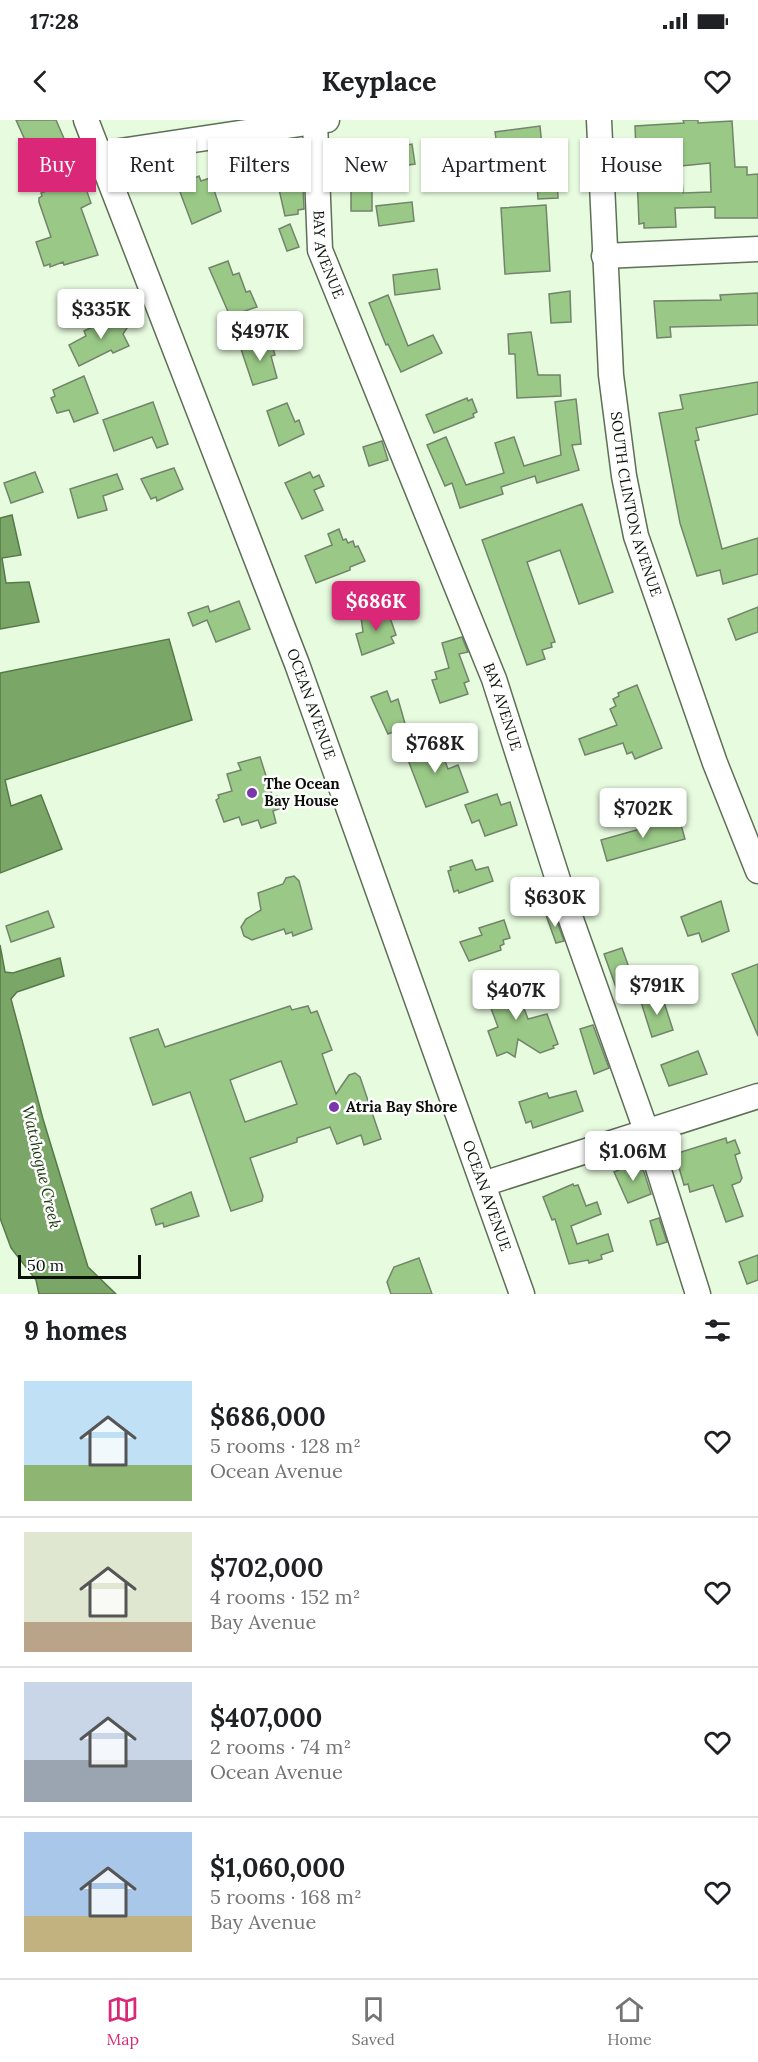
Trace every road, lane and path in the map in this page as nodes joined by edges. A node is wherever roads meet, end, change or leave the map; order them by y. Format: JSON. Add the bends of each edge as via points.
{"nodes":[{"id":1,"x":86,"y":120,"type":"edge"},
{"id":2,"x":599,"y":120,"type":"edge"},
{"id":3,"x":321,"y":121,"type":"edge"},
{"id":4,"x":237,"y":126,"type":"edge"},
{"id":5,"x":100,"y":154,"type":"junction"},
{"id":6,"x":758,"y":249,"type":"edge"},
{"id":7,"x":604,"y":256,"type":"junction"},
{"id":8,"x":758,"y":871,"type":"edge"},
{"id":9,"x":758,"y":1096,"type":"edge"},
{"id":10,"x":647,"y":1133,"type":"junction"},
{"id":11,"x":483,"y":1184,"type":"junction"},
{"id":12,"x":522,"y":1294,"type":"edge"},
{"id":13,"x":699,"y":1294,"type":"edge"}],
"edges":[{"from":1,"to":5,"type":"street","name":"OCEAN AVENUE"},
{"from":2,"to":7,"type":"street","name":"SOUTH CLINTON AVENUE"},
{"from":3,"to":4,"type":"street"},
{"from":3,"to":10,"type":"street","name":"BAY AVENUE","via":[[320,250],[494,679],[567,908]]},
{"from":4,"to":5,"type":"street"},
{"from":5,"to":11,"type":"street","name":"OCEAN AVENUE","via":[[297,664]]},
{"from":6,"to":7,"type":"street"},
{"from":7,"to":8,"type":"street","name":"SOUTH CLINTON AVENUE","via":[[610,375],[636,536]]},
{"from":9,"to":10,"type":"street"},
{"from":10,"to":11,"type":"street"},
{"from":10,"to":13,"type":"street","name":"BAY AVENUE"},
{"from":11,"to":12,"type":"street","name":"OCEAN AVENUE"}]}
